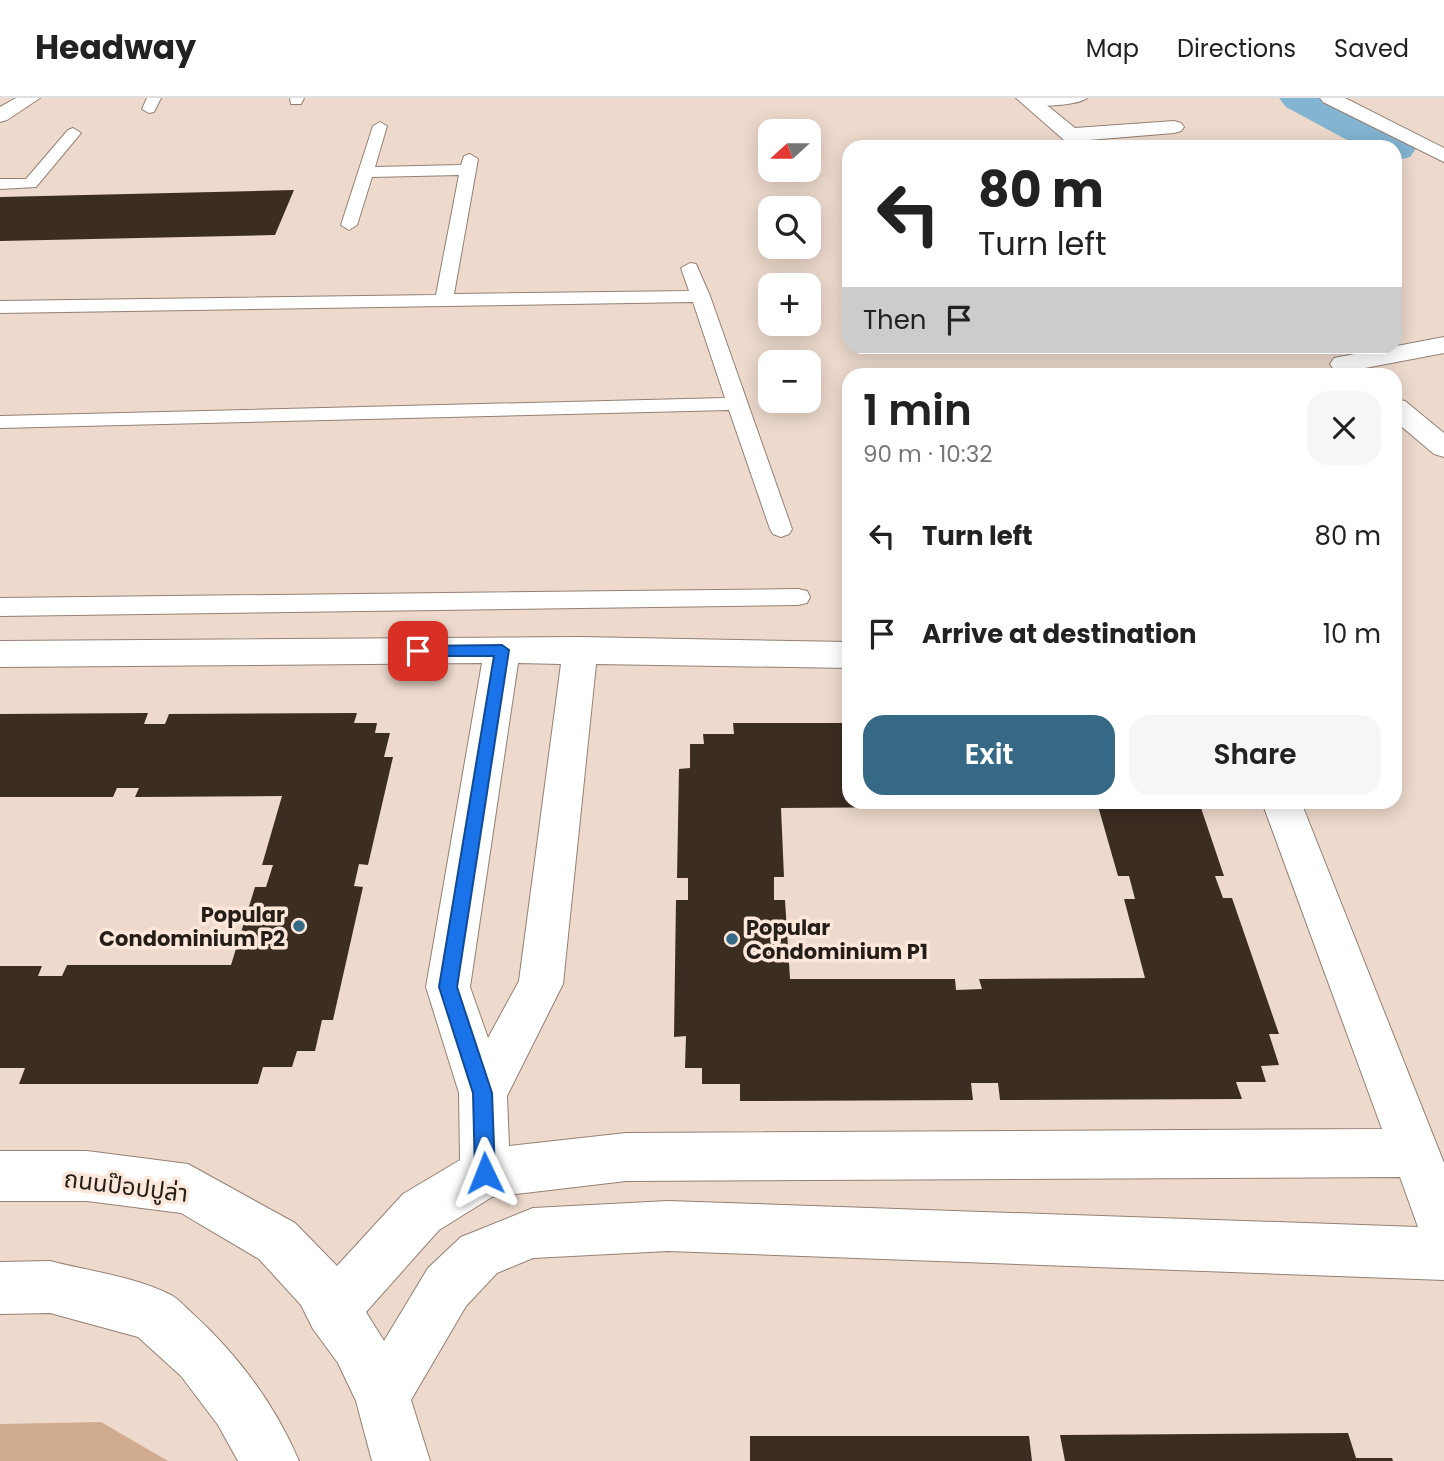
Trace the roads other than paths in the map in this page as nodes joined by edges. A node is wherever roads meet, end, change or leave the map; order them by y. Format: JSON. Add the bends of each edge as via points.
{"nodes":[{"id":1,"x":30,"y":98,"type":"edge"},
{"id":2,"x":1080,"y":98,"type":"edge"},
{"id":3,"x":1331,"y":98,"type":"edge"},
{"id":4,"x":1029,"y":100,"type":"edge"},
{"id":5,"x":0,"y":116,"type":"edge"},
{"id":6,"x":380,"y":126,"type":"dead end"},
{"id":7,"x":1174,"y":127,"type":"dead end"},
{"id":8,"x":72,"y":133,"type":"dead end"},
{"id":9,"x":1077,"y":140,"type":"edge"},
{"id":10,"x":1085,"y":140,"type":"edge"},
{"id":11,"x":1443,"y":155,"type":"edge"},
{"id":12,"x":366,"y":172,"type":"junction"},
{"id":13,"x":0,"y":184,"type":"edge"},
{"id":14,"x":349,"y":225,"type":"dead end"},
{"id":15,"x":690,"y":268,"type":"dead end"},
{"id":16,"x":701,"y":296,"type":"junction"},
{"id":17,"x":444,"y":300,"type":"junction"},
{"id":18,"x":0,"y":307,"type":"edge"},
{"id":19,"x":1444,"y":345,"type":"edge"},
{"id":20,"x":1332,"y":354,"type":"edge"},
{"id":21,"x":1349,"y":368,"type":"edge"},
{"id":22,"x":1354,"y":368,"type":"edge"},
{"id":23,"x":736,"y":404,"type":"junction"},
{"id":24,"x":1402,"y":413,"type":"edge"},
{"id":25,"x":0,"y":422,"type":"edge"},
{"id":26,"x":1444,"y":448,"type":"edge"},
{"id":27,"x":781,"y":529,"type":"dead end"},
{"id":28,"x":798,"y":597,"type":"dead end"},
{"id":29,"x":0,"y":607,"type":"edge"},
{"id":30,"x":502,"y":650,"type":"junction"},
{"id":31,"x":580,"y":650,"type":"junction"},
{"id":32,"x":0,"y":654,"type":"edge"},
{"id":33,"x":842,"y":655,"type":"edge"},
{"id":34,"x":1285,"y":809,"type":"edge"},
{"id":35,"x":483,"y":1093,"type":"junction"},
{"id":36,"x":1414,"y":1153,"type":"junction"},
{"id":37,"x":485,"y":1173,"type":"junction"},
{"id":38,"x":0,"y":1176,"type":"edge"},
{"id":39,"x":1444,"y":1228,"type":"edge"},
{"id":40,"x":1444,"y":1254,"type":"edge"},
{"id":41,"x":0,"y":1288,"type":"edge"},
{"id":42,"x":332,"y":1310,"type":"junction"},
{"id":43,"x":382,"y":1396,"type":"junction"},
{"id":44,"x":270,"y":1461,"type":"edge"},
{"id":45,"x":401,"y":1461,"type":"edge"}],
"edges":[{"from":1,"to":5,"type":"street"},
{"from":2,"to":4,"type":"lane"},
{"from":3,"to":11,"type":"street"},
{"from":4,"to":9,"type":"street"},
{"from":6,"to":12,"type":"lane"},
{"from":7,"to":10,"type":"street"},
{"from":8,"to":13,"type":"lane","via":[[30,184]]},
{"from":12,"to":14,"type":"lane"},
{"from":12,"to":17,"type":"lane","via":[[469,164]]},
{"from":15,"to":16,"type":"lane"},
{"from":16,"to":17,"type":"lane"},
{"from":16,"to":23,"type":"lane"},
{"from":17,"to":18,"type":"lane"},
{"from":19,"to":22,"type":"street"},
{"from":20,"to":21,"type":"street"},
{"from":23,"to":25,"type":"lane"},
{"from":23,"to":27,"type":"lane"},
{"from":24,"to":26,"type":"street"},
{"from":28,"to":29,"type":"lane"},
{"from":30,"to":31,"type":"street"},
{"from":30,"to":32,"type":"street"},
{"from":30,"to":35,"type":"street","via":[[448,987]]},
{"from":31,"to":33,"type":"street"},
{"from":31,"to":35,"type":"street","via":[[541,984]]},
{"from":34,"to":36,"type":"street"},
{"from":35,"to":37,"type":"street"},
{"from":36,"to":37,"type":"street","via":[[626,1157]]},
{"from":36,"to":39,"type":"street"},
{"from":37,"to":42,"type":"street","via":[[421,1212]]},
{"from":38,"to":42,"type":"street","name":"ถนนป๊อปปูล่า","via":[[87,1177],[188,1189],[277,1241],[320,1286]]},
{"from":40,"to":43,"type":"street","via":[[668,1226],[533,1233],[479,1255],[447,1287]]},
{"from":41,"to":44,"type":"street","via":[[50,1287],[153,1314],[201,1357],[238,1405]]},
{"from":42,"to":43,"type":"street","name":"ถนนป๊อปปูล่า","via":[[357,1344]]},
{"from":43,"to":45,"type":"street","name":"ถนนป๊อปปูล่า"}]}
